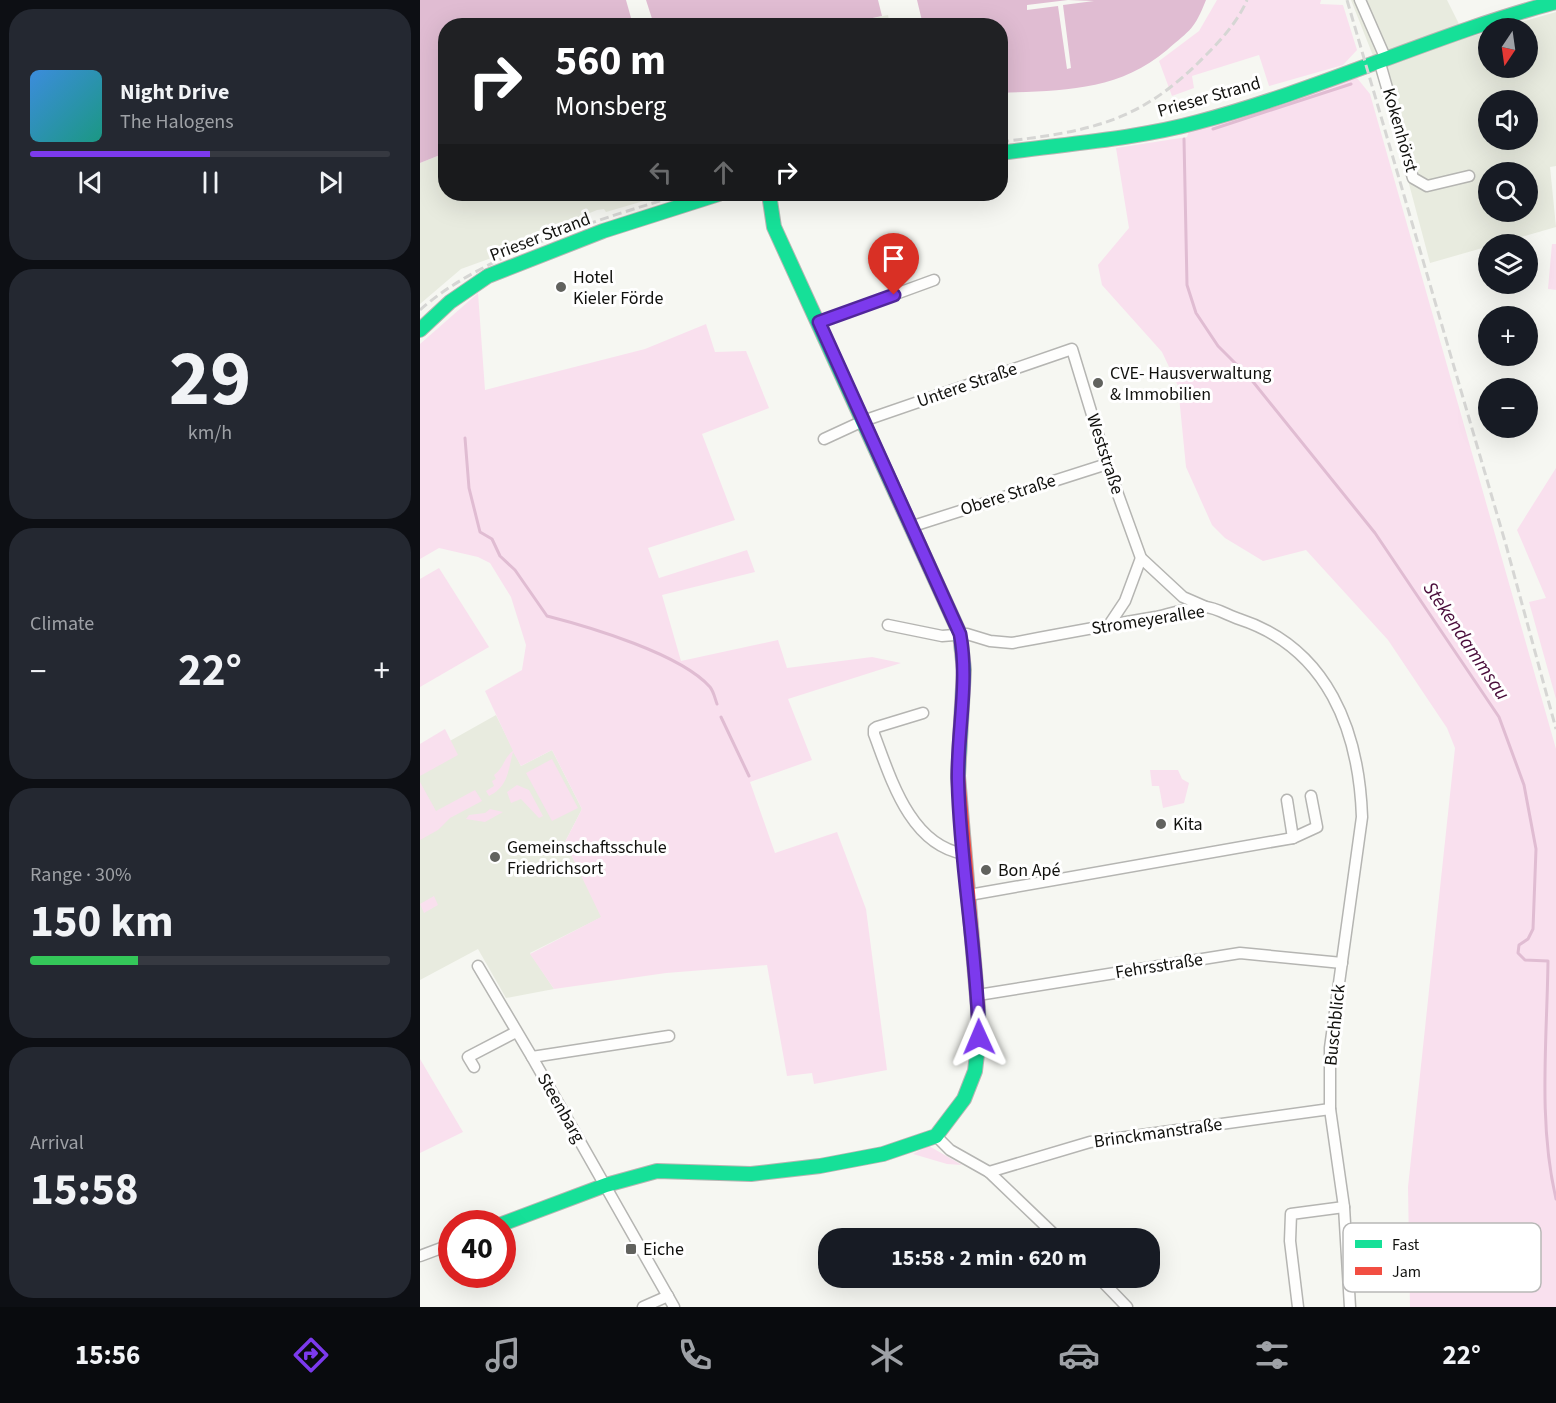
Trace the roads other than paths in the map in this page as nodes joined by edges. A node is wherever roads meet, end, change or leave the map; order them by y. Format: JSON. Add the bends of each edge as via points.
{"nodes":[{"id":1,"x":1360,"y":0,"type":"edge"},
{"id":2,"x":1556,"y":2,"type":"edge"},
{"id":3,"x":1382,"y":58,"type":"junction"},
{"id":4,"x":1008,"y":152,"type":"edge"},
{"id":5,"x":1469,"y":176,"type":"dead end"},
{"id":6,"x":696,"y":201,"type":"edge"},
{"id":7,"x":770,"y":201,"type":"edge"},
{"id":8,"x":934,"y":280,"type":"dead end"},
{"id":9,"x":819,"y":322,"type":"junction"},
{"id":10,"x":421,"y":329,"type":"edge"},
{"id":11,"x":1072,"y":349,"type":"joint"},
{"id":12,"x":863,"y":421,"type":"junction"},
{"id":13,"x":824,"y":439,"type":"dead end"},
{"id":14,"x":1107,"y":464,"type":"junction"},
{"id":15,"x":910,"y":527,"type":"junction"},
{"id":16,"x":1141,"y":558,"type":"junction"},
{"id":17,"x":1206,"y":607,"type":"junction"},
{"id":18,"x":888,"y":624,"type":"dead end"},
{"id":19,"x":1109,"y":625,"type":"junction"},
{"id":20,"x":960,"y":634,"type":"junction"},
{"id":21,"x":923,"y":713,"type":"dead end"},
{"id":22,"x":1311,"y":796,"type":"dead end"},
{"id":23,"x":1287,"y":800,"type":"dead end"},
{"id":24,"x":1293,"y":838,"type":"junction"},
{"id":25,"x":1358,"y":843,"type":"joint"},
{"id":26,"x":964,"y":854,"type":"junction"},
{"id":27,"x":969,"y":895,"type":"junction"},
{"id":28,"x":1342,"y":963,"type":"junction"},
{"id":29,"x":478,"y":966,"type":"dead end"},
{"id":30,"x":978,"y":995,"type":"junction"},
{"id":31,"x":516,"y":1032,"type":"junction"},
{"id":32,"x":669,"y":1036,"type":"dead end"},
{"id":33,"x":532,"y":1057,"type":"junction"},
{"id":34,"x":474,"y":1067,"type":"dead end"},
{"id":35,"x":1330,"y":1109,"type":"junction"},
{"id":36,"x":936,"y":1136,"type":"junction"},
{"id":37,"x":989,"y":1172,"type":"junction"},
{"id":38,"x":606,"y":1185,"type":"junction"},
{"id":39,"x":1344,"y":1207,"type":"junction"},
{"id":40,"x":516,"y":1219,"type":"edge"},
{"id":41,"x":1345,"y":1223,"type":"edge"},
{"id":42,"x":1048,"y":1228,"type":"edge"},
{"id":43,"x":438,"y":1249,"type":"edge"},
{"id":44,"x":420,"y":1256,"type":"edge"},
{"id":45,"x":1109,"y":1288,"type":"edge"},
{"id":46,"x":1349,"y":1292,"type":"edge"},
{"id":47,"x":668,"y":1296,"type":"junction"},
{"id":48,"x":643,"y":1307,"type":"edge"},
{"id":49,"x":674,"y":1307,"type":"edge"},
{"id":50,"x":1127,"y":1307,"type":"edge"},
{"id":51,"x":1298,"y":1307,"type":"edge"},
{"id":52,"x":1350,"y":1307,"type":"edge"}],
"edges":[{"from":1,"to":3,"type":"street","name":"Kokenhörst"},
{"from":2,"to":3,"type":"street","name":"Prieser Strand"},
{"from":3,"to":4,"type":"street","name":"Prieser Strand","via":[[1177,127]]},
{"from":3,"to":5,"type":"street","name":"Kokenhörst","via":[[1413,178],[1427,186]]},
{"from":6,"to":10,"type":"street","name":"Prieser Strand","via":[[603,231],[488,276],[450,302]]},
{"from":7,"to":9,"type":"street","via":[[774,227]]},
{"from":8,"to":9,"type":"street"},
{"from":9,"to":12,"type":"street"},
{"from":11,"to":12,"type":"street","name":"Untere Straße"},
{"from":11,"to":14,"type":"street","name":"Weststraße"},
{"from":12,"to":13,"type":"street","name":"Untere Straße"},
{"from":12,"to":15,"type":"street"},
{"from":14,"to":15,"type":"street","name":"Obere Straße"},
{"from":14,"to":16,"type":"street","name":"Weststraße"},
{"from":15,"to":20,"type":"street"},
{"from":16,"to":17,"type":"street","name":"Weststraße","via":[[1183,597]]},
{"from":16,"to":19,"type":"street","via":[[1125,601]]},
{"from":17,"to":19,"type":"street","name":"Stromeyerallee"},
{"from":17,"to":25,"type":"street","name":"Stromeyerallee","via":[[1265,627],[1279,636],[1308,664],[1343,712],[1353,739],[1361,784]]},
{"from":18,"to":20,"type":"street","name":"Stromeyerallee","via":[[942,636]]},
{"from":19,"to":20,"type":"street","name":"Stromeyerallee","via":[[1012,643]]},
{"from":20,"to":26,"type":"street","via":[[964,670],[958,781]]},
{"from":21,"to":26,"type":"street","via":[[877,727],[874,734],[892,782],[916,824],[947,851]]},
{"from":22,"to":24,"type":"street","via":[[1317,827]]},
{"from":23,"to":24,"type":"street"},
{"from":24,"to":27,"type":"street"},
{"from":25,"to":28,"type":"street","name":"Buschblick"},
{"from":26,"to":27,"type":"street"},
{"from":27,"to":30,"type":"street"},
{"from":28,"to":30,"type":"street","name":"Fehrsstraße","via":[[1240,953]]},
{"from":28,"to":35,"type":"street","name":"Buschblick","via":[[1330,1048]]},
{"from":29,"to":31,"type":"street","name":"Steenbarg"},
{"from":30,"to":36,"type":"street","via":[[975,1071],[964,1099]]},
{"from":31,"to":33,"type":"street","name":"Steenbarg"},
{"from":31,"to":34,"type":"street","via":[[468,1057]]},
{"from":32,"to":33,"type":"street"},
{"from":33,"to":38,"type":"street","name":"Steenbarg"},
{"from":35,"to":37,"type":"street","name":"Brinckmanstraße","via":[[1090,1142]]},
{"from":35,"to":39,"type":"street","name":"Buschblick"},
{"from":36,"to":37,"type":"street","via":[[950,1150]]},
{"from":36,"to":38,"type":"street","via":[[883,1154],[820,1166],[751,1174],[657,1171]]},
{"from":37,"to":42,"type":"street"},
{"from":38,"to":40,"type":"street"},
{"from":38,"to":47,"type":"street","name":"Steenbarg"},
{"from":39,"to":41,"type":"street","name":"Buschblick"},
{"from":39,"to":51,"type":"street","via":[[1291,1214],[1290,1241]]},
{"from":43,"to":44,"type":"street"},
{"from":45,"to":50,"type":"street"},
{"from":46,"to":52,"type":"street","name":"Buschblick"},
{"from":47,"to":48,"type":"street"},
{"from":47,"to":49,"type":"street","name":"Steenbarg"}]}
